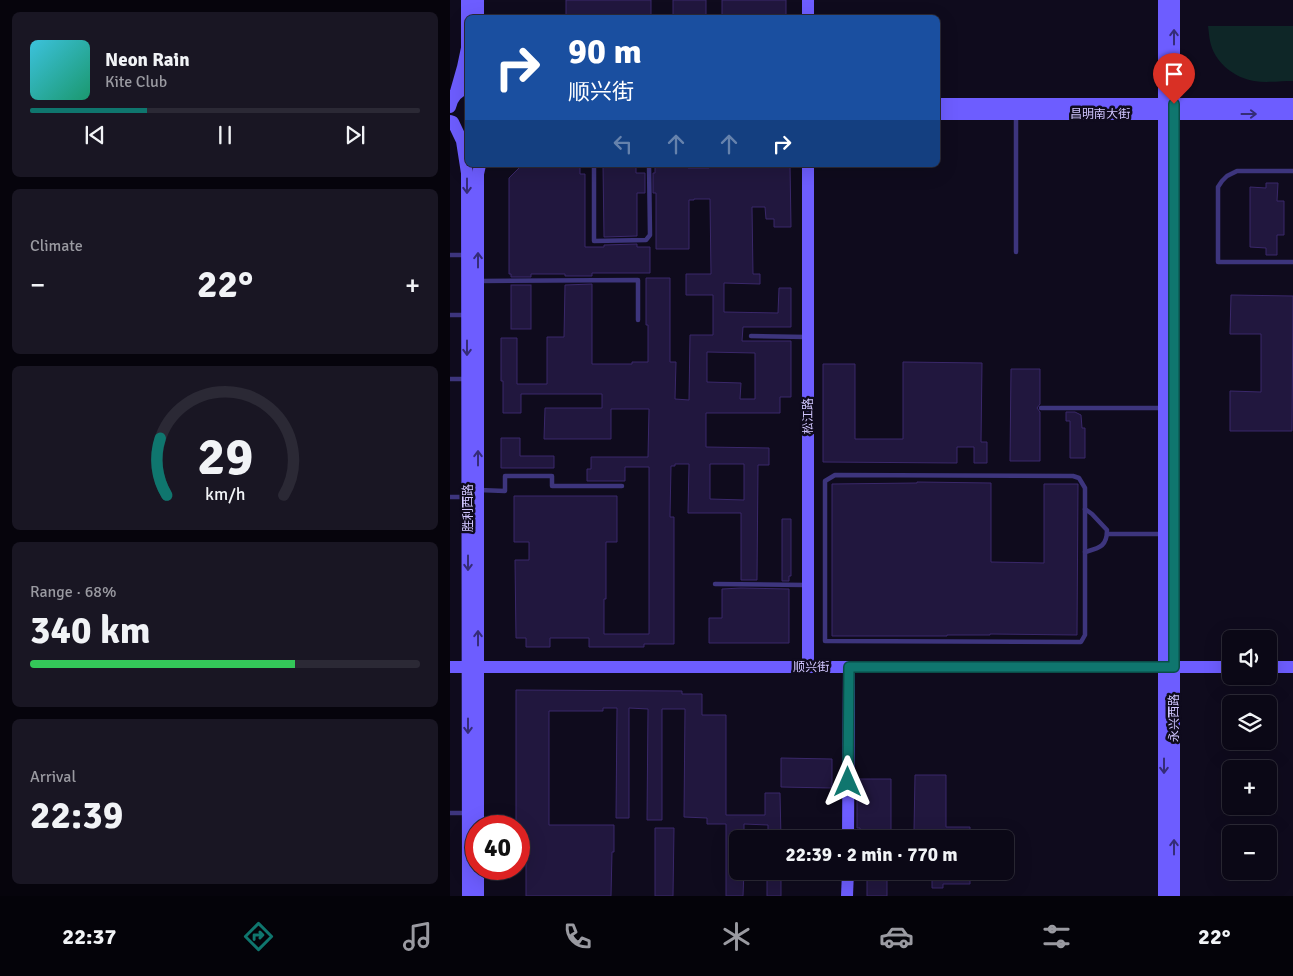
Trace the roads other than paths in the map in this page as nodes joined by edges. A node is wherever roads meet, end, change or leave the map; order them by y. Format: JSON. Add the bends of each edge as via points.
{"nodes":[{"id":1,"x":467,"y":0,"type":"edge"},
{"id":2,"x":478,"y":0,"type":"edge"},
{"id":3,"x":808,"y":0,"type":"edge"},
{"id":4,"x":1164,"y":0,"type":"edge"},
{"id":5,"x":1174,"y":0,"type":"edge"},
{"id":6,"x":467,"y":15,"type":"edge"},
{"id":7,"x":478,"y":15,"type":"edge"},
{"id":8,"x":808,"y":15,"type":"edge"},
{"id":9,"x":465,"y":58,"type":"edge"},
{"id":10,"x":465,"y":88,"type":"edge"},
{"id":11,"x":452,"y":100,"type":"edge"},
{"id":12,"x":940,"y":104,"type":"edge"},
{"id":13,"x":1293,"y":104,"type":"edge"},
{"id":14,"x":1169,"y":109,"type":"junction"},
{"id":15,"x":940,"y":114,"type":"edge"},
{"id":16,"x":1016,"y":114,"type":"junction"},
{"id":17,"x":1293,"y":114,"type":"edge"},
{"id":18,"x":451,"y":118,"type":"edge"},
{"id":19,"x":465,"y":131,"type":"edge"},
{"id":20,"x":465,"y":160,"type":"edge"},
{"id":21,"x":466,"y":167,"type":"edge"},
{"id":22,"x":480,"y":167,"type":"edge"},
{"id":23,"x":594,"y":167,"type":"edge"},
{"id":24,"x":649,"y":167,"type":"edge"},
{"id":25,"x":808,"y":167,"type":"edge"},
{"id":26,"x":1293,"y":171,"type":"edge"},
{"id":27,"x":1016,"y":252,"type":"dead end"},
{"id":28,"x":450,"y":255,"type":"edge"},
{"id":29,"x":468,"y":255,"type":"junction"},
{"id":30,"x":1293,"y":262,"type":"edge"},
{"id":31,"x":478,"y":281,"type":"junction"},
{"id":32,"x":450,"y":315,"type":"edge"},
{"id":33,"x":468,"y":315,"type":"junction"},
{"id":34,"x":638,"y":320,"type":"dead end"},
{"id":35,"x":751,"y":336,"type":"dead end"},
{"id":36,"x":808,"y":337,"type":"junction"},
{"id":37,"x":450,"y":379,"type":"edge"},
{"id":38,"x":467,"y":379,"type":"junction"},
{"id":39,"x":1041,"y":408,"type":"dead end"},
{"id":40,"x":1163,"y":408,"type":"junction"},
{"id":41,"x":622,"y":486,"type":"dead end"},
{"id":42,"x":473,"y":494,"type":"junction"},
{"id":43,"x":450,"y":497,"type":"edge"},
{"id":44,"x":1085,"y":509,"type":"junction"},
{"id":45,"x":1107,"y":534,"type":"junction"},
{"id":46,"x":1163,"y":534,"type":"junction"},
{"id":47,"x":1085,"y":552,"type":"junction"},
{"id":48,"x":715,"y":584,"type":"dead end"},
{"id":49,"x":808,"y":585,"type":"junction"},
{"id":50,"x":450,"y":667,"type":"edge"},
{"id":51,"x":473,"y":667,"type":"junction"},
{"id":52,"x":808,"y":667,"type":"junction"},
{"id":53,"x":849,"y":667,"type":"junction"},
{"id":54,"x":1169,"y":667,"type":"junction"},
{"id":55,"x":1222,"y":667,"type":"edge"},
{"id":56,"x":1277,"y":667,"type":"edge"},
{"id":57,"x":1293,"y":667,"type":"edge"},
{"id":58,"x":450,"y":813,"type":"edge"},
{"id":59,"x":468,"y":813,"type":"junction"},
{"id":60,"x":478,"y":815,"type":"edge"},
{"id":61,"x":848,"y":830,"type":"edge"},
{"id":62,"x":478,"y":880,"type":"edge"},
{"id":63,"x":848,"y":880,"type":"edge"},
{"id":64,"x":468,"y":896,"type":"edge"},
{"id":65,"x":478,"y":896,"type":"edge"},
{"id":66,"x":847,"y":896,"type":"edge"},
{"id":67,"x":1164,"y":896,"type":"edge"},
{"id":68,"x":1174,"y":896,"type":"edge"}],
"edges":[{"from":1,"to":6,"type":"main road"},
{"from":2,"to":7,"type":"main road"},
{"from":3,"to":8,"type":"main road"},
{"from":4,"to":14,"type":"main road","name":"永兴西路"},
{"from":14,"to":5,"type":"main road","name":"永兴西路","one_way":true},
{"from":9,"to":11,"type":"main road"},
{"from":10,"to":11,"type":"main road"},
{"from":12,"to":14,"type":"main road","name":"昌明南大街"},
{"from":13,"to":14,"type":"main road","name":"昌明南大街"},
{"from":14,"to":16,"type":"main road","name":"昌明南大街"},
{"from":14,"to":17,"type":"main road","name":"昌明南大街","one_way":true},
{"from":14,"to":40,"type":"main road","name":"永兴西路"},
{"from":14,"to":54,"type":"main road","name":"永兴西路"},
{"from":15,"to":16,"type":"main road","name":"昌明南大街"},
{"from":16,"to":27,"type":"lane"},
{"from":18,"to":19,"type":"main road"},
{"from":18,"to":20,"type":"main road","name":"胜利西路","one_way":true,"via":[[462,141]]},
{"from":21,"to":29,"type":"main road","name":"胜利西路","one_way":true},
{"from":31,"to":22,"type":"main road","name":"胜利西路","one_way":true},
{"from":23,"to":24,"type":"lane","via":[[594,241],[646,240],[650,235]]},
{"from":25,"to":36,"type":"main road","name":"松江路"},
{"from":26,"to":30,"type":"lane","via":[[1237,171],[1222,181],[1218,187],[1218,262]]},
{"from":28,"to":29,"type":"lane"},
{"from":29,"to":33,"type":"main road","name":"胜利西路"},
{"from":31,"to":34,"type":"lane","via":[[638,280]]},
{"from":42,"to":31,"type":"main road","name":"胜利西路","one_way":true},
{"from":32,"to":33,"type":"lane"},
{"from":33,"to":38,"type":"main road","name":"胜利西路","one_way":true},
{"from":35,"to":36,"type":"lane"},
{"from":36,"to":49,"type":"main road","name":"松江路"},
{"from":37,"to":38,"type":"lane"},
{"from":38,"to":42,"type":"main road","name":"胜利西路"},
{"from":39,"to":40,"type":"lane"},
{"from":40,"to":46,"type":"main road","name":"永兴西路"},
{"from":41,"to":42,"type":"lane","via":[[552,486],[552,476],[505,476],[505,490]]},
{"from":42,"to":43,"type":"lane"},
{"from":42,"to":51,"type":"main road","name":"胜利西路"},
{"from":44,"to":45,"type":"lane","via":[[1107,530]]},
{"from":44,"to":47,"type":"lane"},
{"from":44,"to":47,"type":"lane","via":[[1085,488],[1079,478],[1073,476],[835,475],[825,481],[825,641],[1081,642],[1085,635]]},
{"from":45,"to":46,"type":"lane"},
{"from":45,"to":47,"type":"lane","via":[[1103,545]]},
{"from":46,"to":54,"type":"main road","name":"永兴西路"},
{"from":48,"to":49,"type":"lane"},
{"from":49,"to":52,"type":"main road","name":"松江路"},
{"from":50,"to":51,"type":"main road","name":"顺兴街"},
{"from":51,"to":52,"type":"main road","name":"顺兴街"},
{"from":51,"to":59,"type":"main road","name":"胜利西路","one_way":true},
{"from":51,"to":60,"type":"main road","name":"胜利西路"},
{"from":52,"to":53,"type":"main road","name":"顺兴街"},
{"from":53,"to":54,"type":"main road","name":"顺兴街"},
{"from":53,"to":61,"type":"main road"},
{"from":54,"to":55,"type":"main road","name":"顺兴街"},
{"from":54,"to":67,"type":"main road","name":"永兴西路","one_way":true},
{"from":68,"to":54,"type":"main road","name":"永兴西路","one_way":true},
{"from":56,"to":57,"type":"main road"},
{"from":58,"to":59,"type":"lane"},
{"from":59,"to":64,"type":"main road","name":"胜利西路"},
{"from":62,"to":65,"type":"main road"},
{"from":63,"to":66,"type":"main road"}]}
